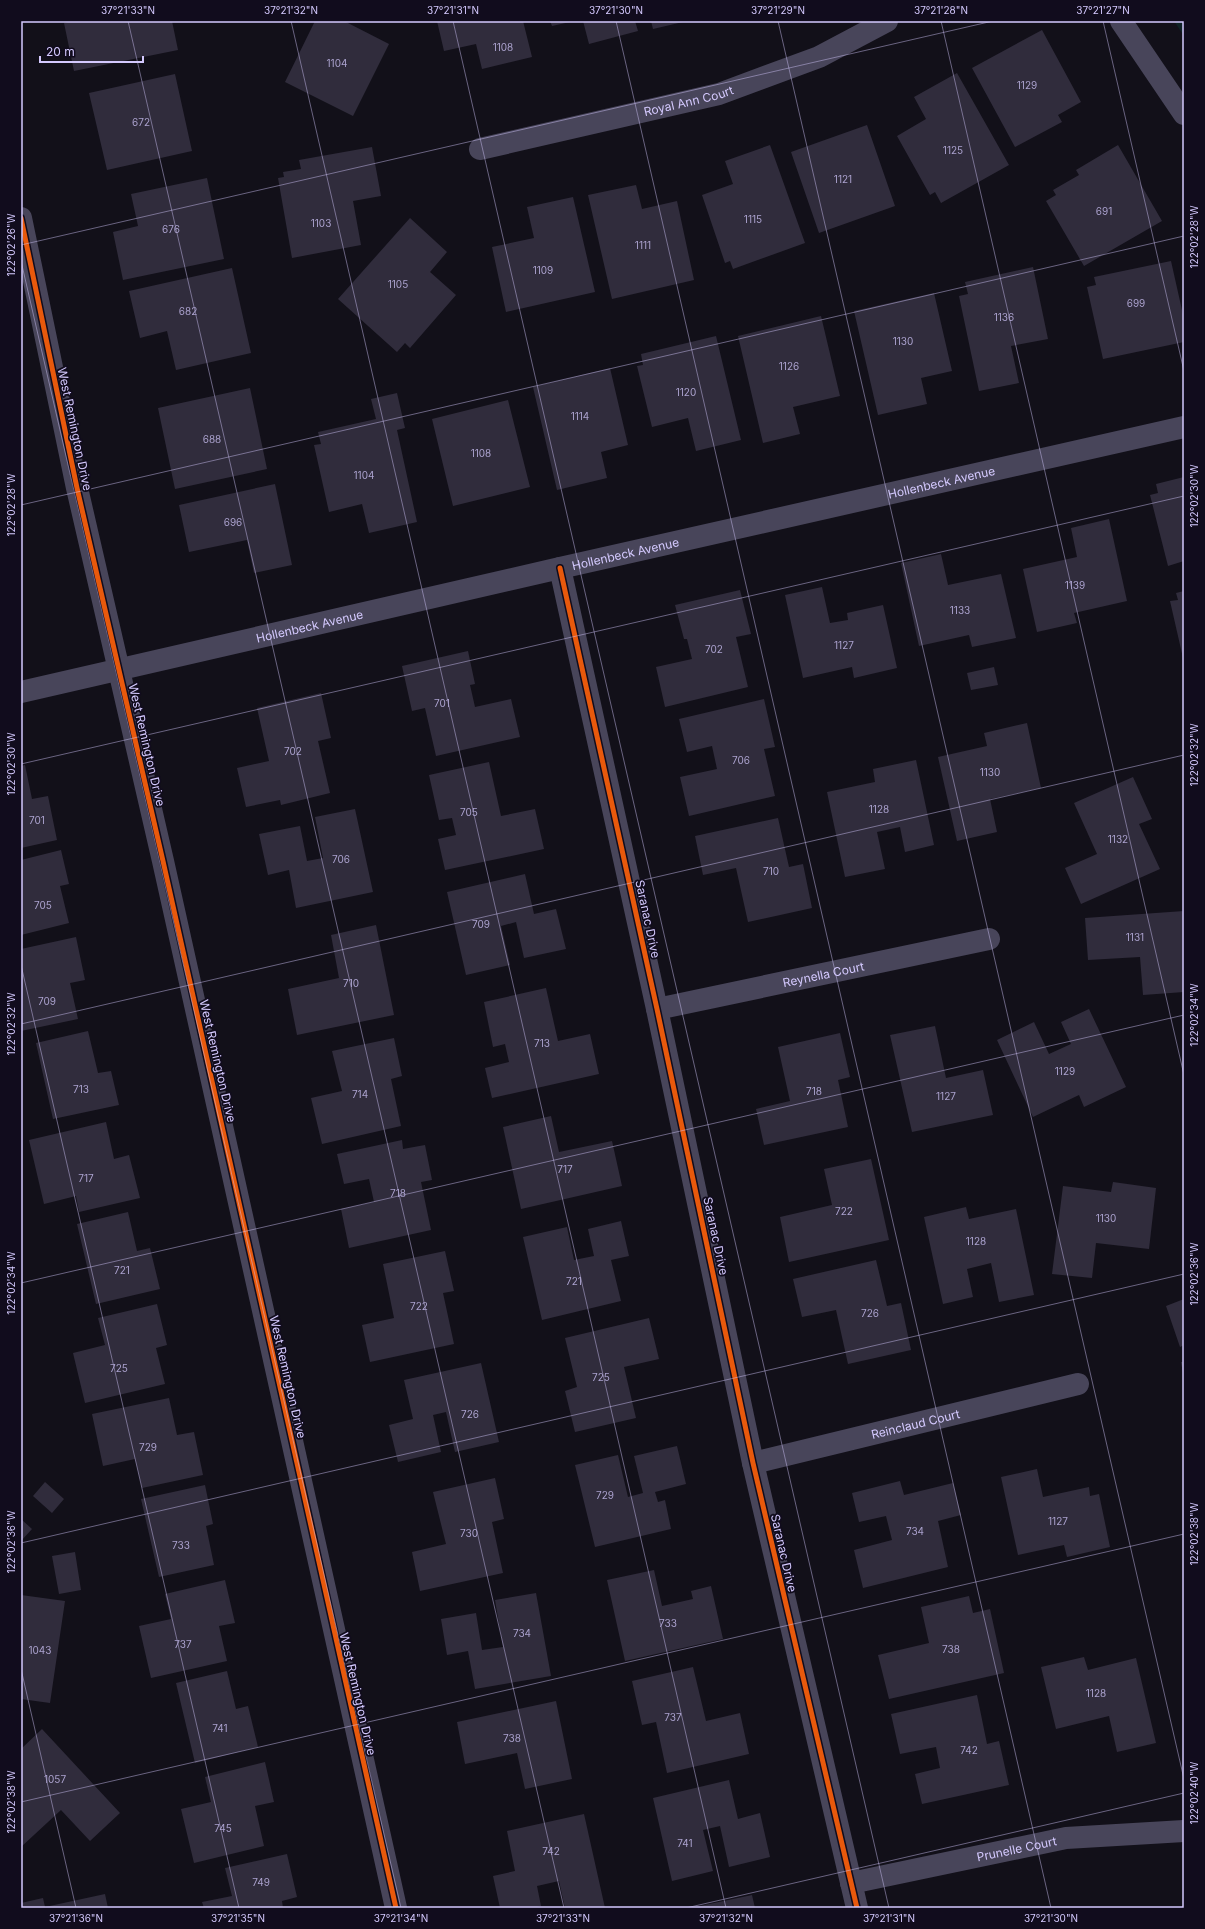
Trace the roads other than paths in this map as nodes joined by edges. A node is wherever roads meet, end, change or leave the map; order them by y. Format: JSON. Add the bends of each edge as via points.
{"nodes":[{"id":1,"x":887,"y":21,"type":"edge"},
{"id":2,"x":1121,"y":21,"type":"edge"},
{"id":3,"x":1184,"y":114,"type":"edge"},
{"id":4,"x":480,"y":149,"type":"dead end"},
{"id":5,"x":21,"y":218,"type":"edge"},
{"id":6,"x":1184,"y":427,"type":"edge"},
{"id":7,"x":560,"y":568,"type":"junction"},
{"id":8,"x":120,"y":669,"type":"junction"},
{"id":9,"x":21,"y":692,"type":"edge"},
{"id":10,"x":989,"y":939,"type":"dead end"},
{"id":11,"x":657,"y":1009,"type":"junction"},
{"id":12,"x":1078,"y":1384,"type":"dead end"},
{"id":13,"x":753,"y":1463,"type":"junction"},
{"id":14,"x":1184,"y":1831,"type":"edge"},
{"id":15,"x":851,"y":1883,"type":"junction"},
{"id":16,"x":396,"y":1908,"type":"edge"},
{"id":17,"x":857,"y":1908,"type":"edge"}],
"edges":[{"from":1,"to":4,"type":"street","name":"Royal Ann Court","via":[[819,57],[719,94]]},
{"from":2,"to":3,"type":"street"},
{"from":5,"to":8,"type":"street","name":"West Remington Drive","via":[[77,488]]},
{"from":6,"to":7,"type":"street","name":"Hollenbeck Avenue"},
{"from":7,"to":8,"type":"street","name":"Hollenbeck Avenue"},
{"from":7,"to":11,"type":"street","name":"Saranac Drive"},
{"from":8,"to":9,"type":"street","name":"Hollenbeck Avenue"},
{"from":8,"to":16,"type":"street","name":"West Remington Drive"},
{"from":10,"to":11,"type":"street","name":"Reynella Court"},
{"from":11,"to":13,"type":"street","name":"Saranac Drive"},
{"from":12,"to":13,"type":"street","name":"Reinclaud Court"},
{"from":13,"to":15,"type":"street","name":"Saranac Drive"},
{"from":14,"to":15,"type":"street","name":"Prunelle Court","via":[[1066,1838]]},
{"from":15,"to":17,"type":"street","name":"Saranac Drive"}]}
